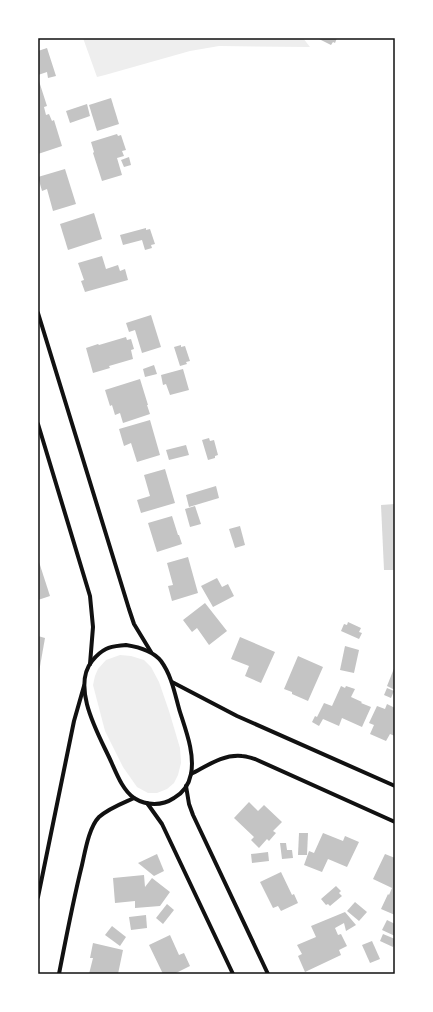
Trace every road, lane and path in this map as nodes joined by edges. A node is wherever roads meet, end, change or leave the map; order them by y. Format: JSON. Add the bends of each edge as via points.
{"nodes":[{"id":1,"x":38,"y":314,"type":"edge"},
{"id":2,"x":40,"y":330,"type":"edge"},
{"id":3,"x":38,"y":424,"type":"edge"},
{"id":4,"x":151,"y":653,"type":"junction"},
{"id":5,"x":90,"y":664,"type":"junction"},
{"id":6,"x":172,"y":682,"type":"junction"},
{"id":7,"x":84,"y":685,"type":"junction"},
{"id":8,"x":191,"y":774,"type":"junction"},
{"id":9,"x":186,"y":786,"type":"junction"},
{"id":10,"x":395,"y":786,"type":"edge"},
{"id":11,"x":134,"y":798,"type":"junction"},
{"id":12,"x":147,"y":803,"type":"junction"},
{"id":13,"x":395,"y":822,"type":"edge"},
{"id":14,"x":38,"y":897,"type":"edge"},
{"id":15,"x":59,"y":974,"type":"edge"},
{"id":16,"x":233,"y":974,"type":"edge"},
{"id":17,"x":268,"y":974,"type":"edge"}],
"edges":[{"from":1,"to":2,"type":"street"},
{"from":2,"to":4,"type":"street","via":[[129,610]]},
{"from":3,"to":5,"type":"street","via":[[90,596]]},
{"from":4,"to":5,"type":"street","via":[[138,647],[116,646],[96,656]]},
{"from":4,"to":6,"type":"street","via":[[160,660]]},
{"from":5,"to":7,"type":"street"},
{"from":6,"to":8,"type":"street","via":[[190,746]]},
{"from":6,"to":10,"type":"street","via":[[237,716]]},
{"from":7,"to":11,"type":"street","via":[[90,715],[98,734],[122,784]]},
{"from":7,"to":14,"type":"street","via":[[74,721]]},
{"from":8,"to":9,"type":"street"},
{"from":8,"to":13,"type":"street","via":[[219,759],[243,756],[255,759]]},
{"from":9,"to":12,"type":"street","via":[[179,795],[169,801],[160,804]]},
{"from":9,"to":17,"type":"street","via":[[193,815]]},
{"from":11,"to":12,"type":"street"},
{"from":11,"to":15,"type":"street","via":[[107,811],[94,824],[79,876]]},
{"from":12,"to":16,"type":"street","via":[[162,824]]}]}
